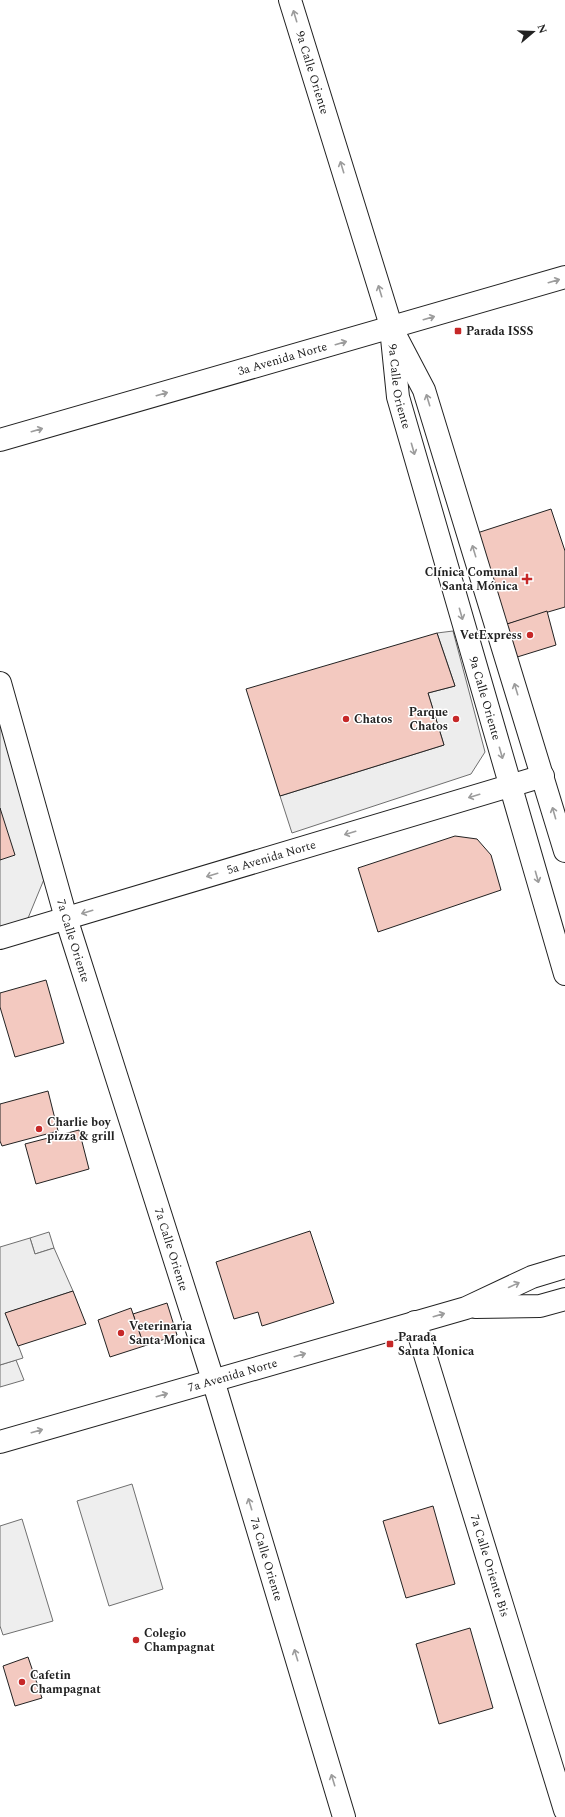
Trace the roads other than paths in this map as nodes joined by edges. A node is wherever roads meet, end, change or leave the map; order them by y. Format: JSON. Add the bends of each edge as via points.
{"nodes":[{"id":1,"x":290,"y":0,"type":"edge"},
{"id":2,"x":565,"y":277,"type":"edge"},
{"id":3,"x":392,"y":329,"type":"junction"},
{"id":4,"x":0,"y":440,"type":"edge"},
{"id":5,"x":0,"y":683,"type":"edge"},
{"id":6,"x":543,"y":776,"type":"junction"},
{"id":7,"x":511,"y":785,"type":"junction"},
{"id":8,"x":565,"y":851,"type":"edge"},
{"id":9,"x":66,"y":918,"type":"junction"},
{"id":10,"x":0,"y":938,"type":"edge"},
{"id":11,"x":565,"y":974,"type":"edge"},
{"id":12,"x":565,"y":1267,"type":"edge"},
{"id":13,"x":565,"y":1299,"type":"edge"},
{"id":14,"x":466,"y":1308,"type":"junction"},
{"id":15,"x":415,"y":1322,"type":"junction"},
{"id":16,"x":213,"y":1380,"type":"junction"},
{"id":17,"x":0,"y":1442,"type":"edge"},
{"id":18,"x":565,"y":1810,"type":"edge"},
{"id":19,"x":344,"y":1817,"type":"edge"}],
"edges":[{"from":3,"to":1,"type":"street","name":"9a Calle Oriente","one_way":true},
{"from":3,"to":2,"type":"street","name":"3a Avenida Norte","one_way":true},
{"from":4,"to":3,"type":"street","name":"3a Avenida Norte","one_way":true},
{"from":6,"to":3,"type":"street","name":"9a Calle Oriente","one_way":true,"via":[[424,390]]},
{"from":3,"to":7,"type":"street","name":"9a Calle Oriente","one_way":true,"via":[[398,397]]},
{"from":5,"to":9,"type":"street","name":"7a Calle Oriente"},
{"from":6,"to":7,"type":"street","name":"5a Avenida Norte"},
{"from":8,"to":6,"type":"street","name":"9a Calle Oriente","one_way":true},
{"from":7,"to":9,"type":"street","name":"5a Avenida Norte","one_way":true},
{"from":7,"to":11,"type":"street","name":"9a Calle Oriente","one_way":true},
{"from":9,"to":10,"type":"street","name":"5a Avenida Norte"},
{"from":9,"to":16,"type":"street","name":"7a Calle Oriente"},
{"from":14,"to":12,"type":"street","name":"7a Avenida Norte","one_way":true,"via":[[532,1277]]},
{"from":13,"to":14,"type":"street","name":"7a Avenida Norte","via":[[540,1306]]},
{"from":15,"to":14,"type":"street","name":"7a Avenida Norte","one_way":true},
{"from":16,"to":15,"type":"street","name":"7a Avenida Norte","one_way":true},
{"from":15,"to":18,"type":"street","name":"7a Calle Oriente Bis"},
{"from":17,"to":16,"type":"street","name":"7a Avenida Norte","one_way":true},
{"from":19,"to":16,"type":"street","name":"7a Calle Oriente","one_way":true}]}
